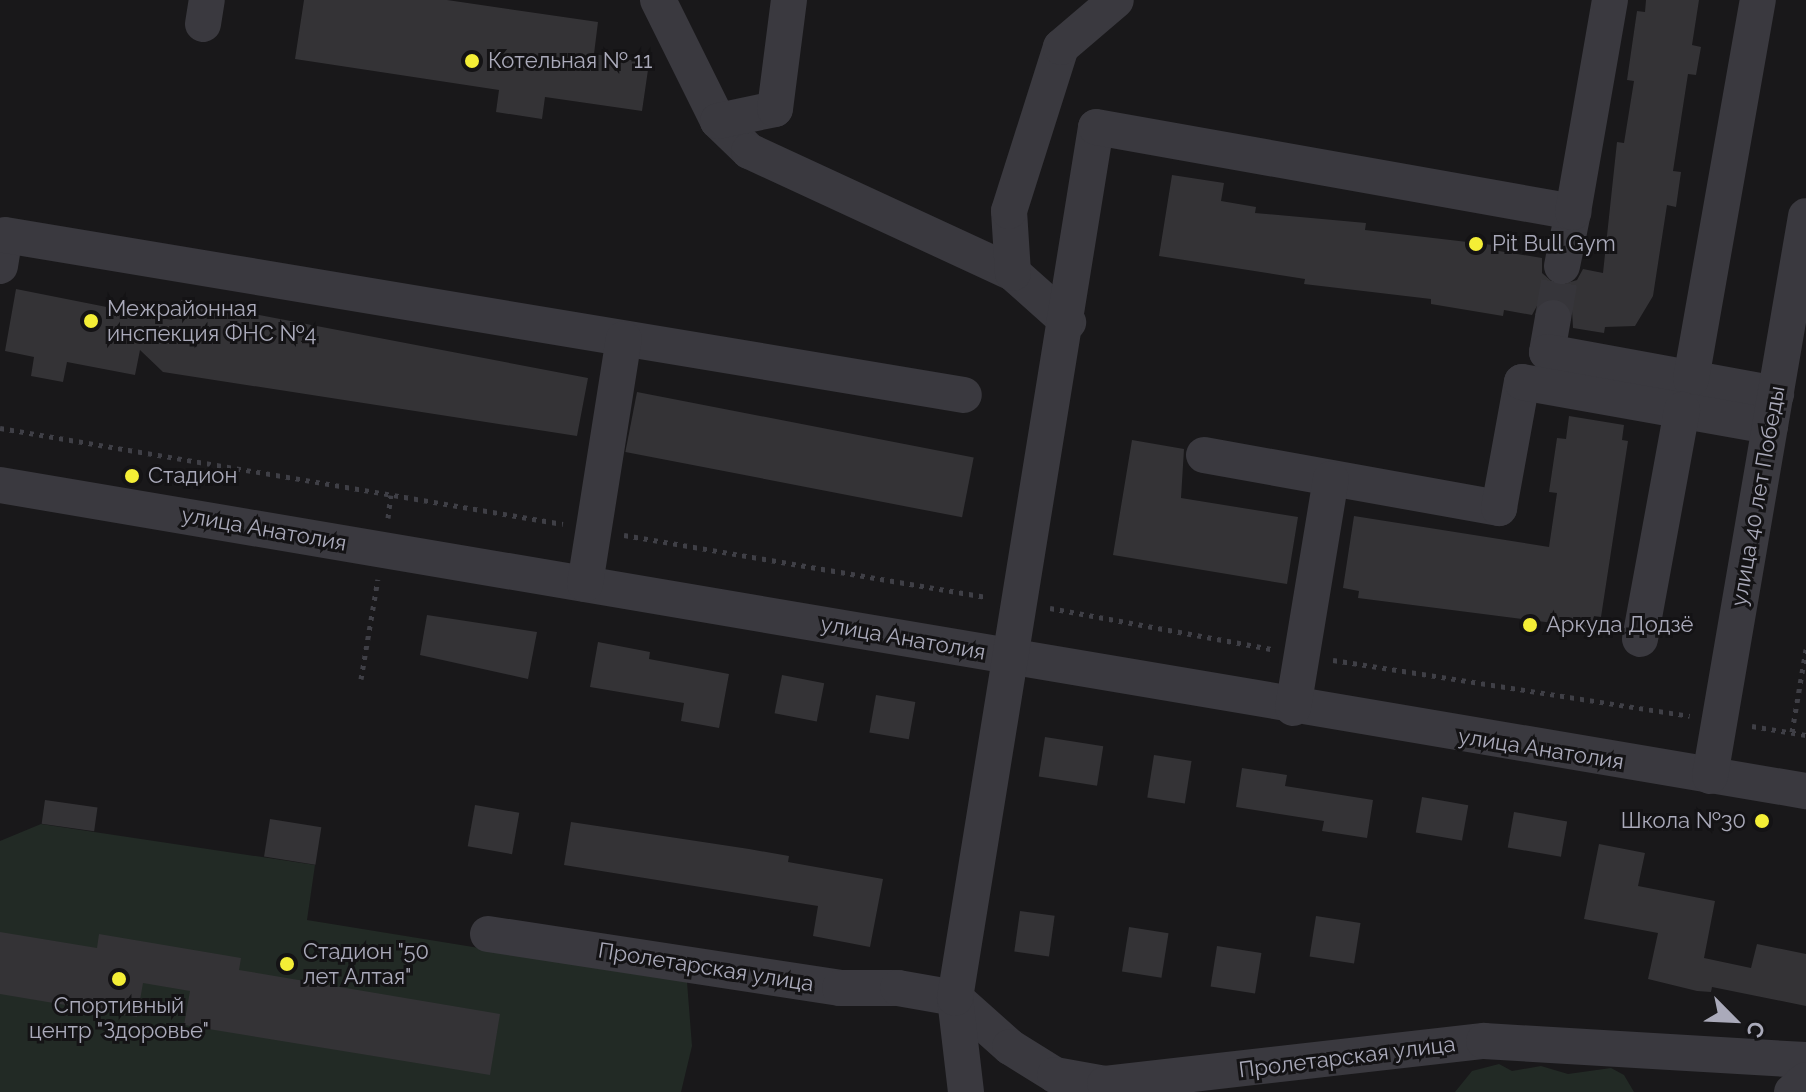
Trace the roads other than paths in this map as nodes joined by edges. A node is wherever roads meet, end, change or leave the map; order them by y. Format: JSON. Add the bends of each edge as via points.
{"nodes":[{"id":1,"x":658,"y":0,"type":"edge"},
{"id":2,"x":789,"y":0,"type":"edge"},
{"id":3,"x":1116,"y":0,"type":"edge"},
{"id":4,"x":1610,"y":0,"type":"edge"},
{"id":5,"x":1758,"y":0,"type":"edge"},
{"id":6,"x":718,"y":121,"type":"junction"},
{"id":7,"x":1573,"y":212,"type":"junction"},
{"id":8,"x":1806,"y":216,"type":"edge"},
{"id":9,"x":0,"y":266,"type":"edge"},
{"id":10,"x":1562,"y":266,"type":"tunnel mouth"},
{"id":11,"x":1013,"y":273,"type":"junction"},
{"id":12,"x":1553,"y":318,"type":"tunnel mouth"},
{"id":13,"x":1068,"y":322,"type":"junction"},
{"id":14,"x":624,"y":339,"type":"junction"},
{"id":15,"x":1686,"y":394,"type":"junction"},
{"id":16,"x":964,"y":395,"type":"dead end"},
{"id":17,"x":1773,"y":410,"type":"junction"},
{"id":18,"x":1204,"y":455,"type":"dead end"},
{"id":19,"x":1331,"y":479,"type":"junction"},
{"id":20,"x":0,"y":485,"type":"edge"},
{"id":21,"x":585,"y":584,"type":"junction"},
{"id":22,"x":1640,"y":639,"type":"dead end"},
{"id":23,"x":1007,"y":656,"type":"junction"},
{"id":24,"x":1293,"y":708,"type":"junction"},
{"id":25,"x":1710,"y":776,"type":"junction"},
{"id":26,"x":1806,"y":791,"type":"edge"},
{"id":27,"x":488,"y":934,"type":"dead end"},
{"id":28,"x":955,"y":998,"type":"junction"},
{"id":29,"x":1806,"y":1060,"type":"edge"},
{"id":30,"x":1806,"y":1080,"type":"edge"},
{"id":31,"x":966,"y":1092,"type":"edge"},
{"id":32,"x":1792,"y":1092,"type":"edge"}],
"edges":[{"from":1,"to":6,"type":"street"},
{"from":2,"to":6,"type":"street","via":[[775,109]]},
{"from":3,"to":11,"type":"street","via":[[1061,47],[1009,211]]},
{"from":4,"to":7,"type":"street"},
{"from":5,"to":15,"type":"street"},
{"from":6,"to":11,"type":"street","via":[[749,151]]},
{"from":7,"to":10,"type":"street"},
{"from":7,"to":13,"type":"street","via":[[1096,127]]},
{"from":8,"to":17,"type":"street","name":"улица 40 лет Победы"},
{"from":9,"to":14,"type":"street","via":[[5,235]]},
{"from":11,"to":13,"type":"street"},
{"from":12,"to":15,"type":"street","via":[[1547,352]]},
{"from":13,"to":23,"type":"street"},
{"from":14,"to":16,"type":"street"},
{"from":14,"to":21,"type":"street"},
{"from":15,"to":17,"type":"street"},
{"from":15,"to":19,"type":"street","via":[[1522,382],[1499,508]]},
{"from":15,"to":22,"type":"street"},
{"from":17,"to":25,"type":"street","name":"улица 40 лет Победы"},
{"from":18,"to":19,"type":"street"},
{"from":19,"to":24,"type":"street"},
{"from":20,"to":21,"type":"street","name":"улица Анатолия"},
{"from":21,"to":23,"type":"street","name":"улица Анатолия"},
{"from":23,"to":24,"type":"street","name":"улица Анатолия"},
{"from":23,"to":28,"type":"street"},
{"from":24,"to":25,"type":"street","name":"улица Анатолия"},
{"from":25,"to":26,"type":"street","name":"улица Анатолия"},
{"from":27,"to":28,"type":"street","name":"Пролетарская улица","via":[[840,988],[898,988]]},
{"from":28,"to":29,"type":"street","name":"Пролетарская улица","via":[[1010,1047],[1055,1075],[1105,1084],[1484,1041]]},
{"from":28,"to":31,"type":"street"},
{"from":30,"to":32,"type":"street"}]}
